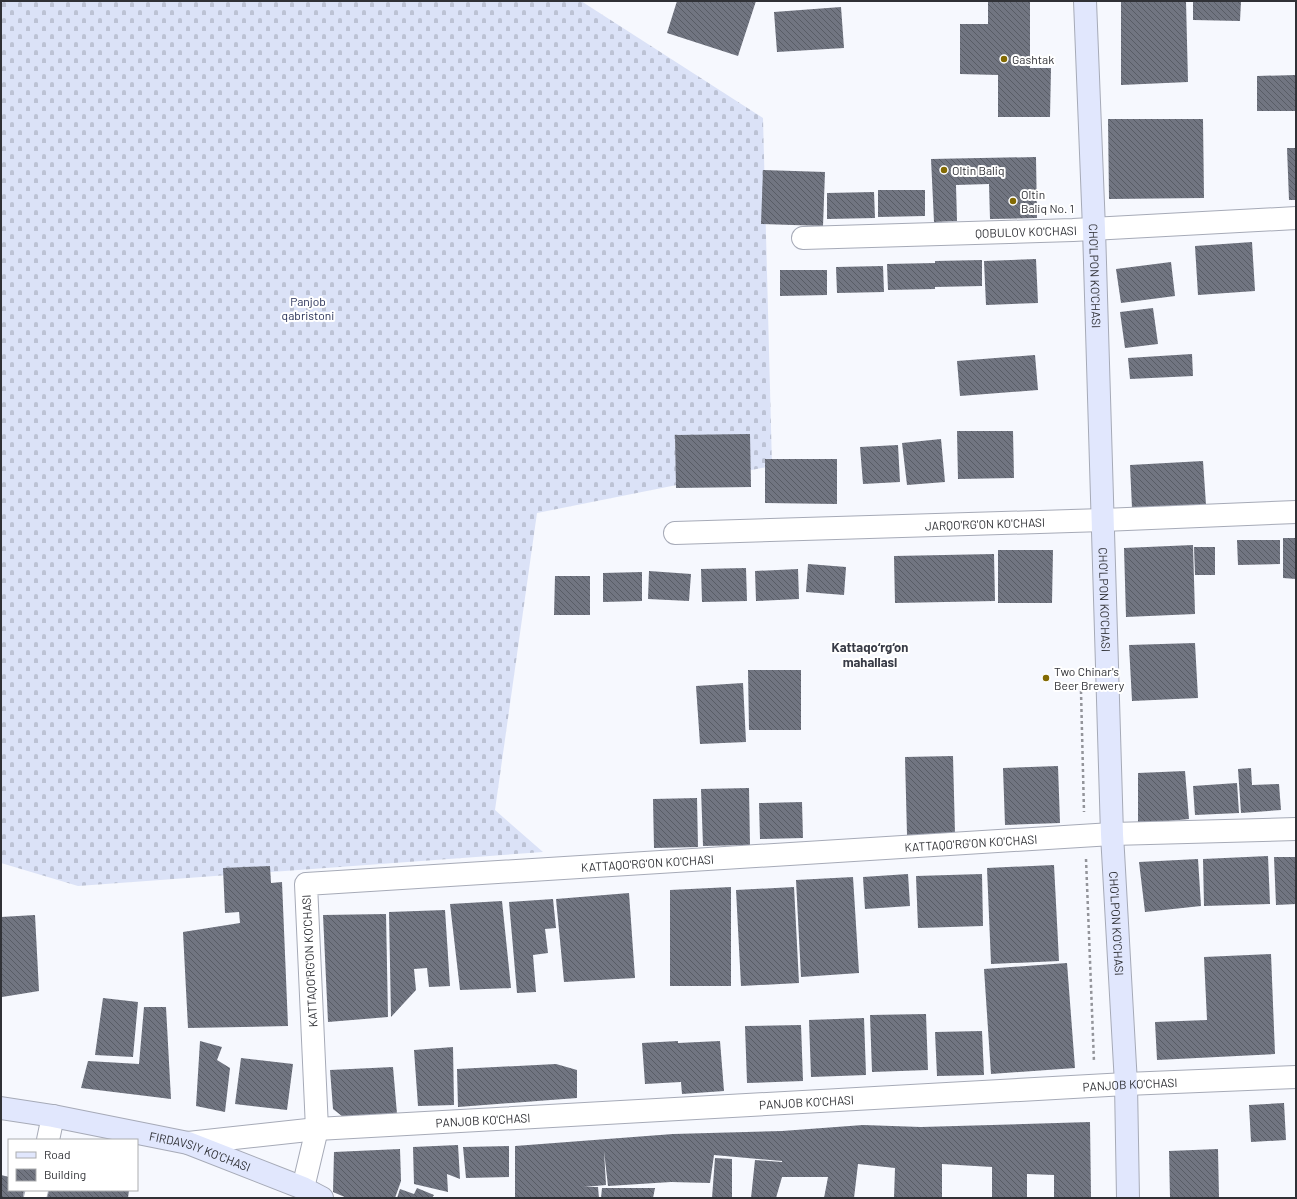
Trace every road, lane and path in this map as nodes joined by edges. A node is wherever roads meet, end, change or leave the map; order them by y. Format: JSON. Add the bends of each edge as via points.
{"nodes":[{"id":1,"x":1085,"y":1,"type":"edge"},
{"id":2,"x":1296,"y":218,"type":"edge"},
{"id":3,"x":1094,"y":229,"type":"junction"},
{"id":4,"x":803,"y":238,"type":"dead end"},
{"id":5,"x":1296,"y":512,"type":"edge"},
{"id":6,"x":1103,"y":520,"type":"junction"},
{"id":7,"x":674,"y":533,"type":"dead end"},
{"id":8,"x":1296,"y":829,"type":"edge"},
{"id":9,"x":1112,"y":834,"type":"junction"},
{"id":10,"x":1296,"y":1077,"type":"edge"},
{"id":11,"x":1126,"y":1084,"type":"junction"},
{"id":12,"x":1,"y":1108,"type":"edge"},
{"id":13,"x":53,"y":1116,"type":"junction"},
{"id":14,"x":317,"y":1129,"type":"junction"},
{"id":15,"x":48,"y":1139,"type":"edge"},
{"id":16,"x":188,"y":1143,"type":"junction"},
{"id":17,"x":303,"y":1188,"type":"junction"},
{"id":18,"x":322,"y":1198,"type":"edge"},
{"id":19,"x":1128,"y":1198,"type":"edge"}],
"edges":[{"from":1,"to":3,"type":"street","name":"CHO'LPON KO'CHASI"},
{"from":2,"to":3,"type":"street","name":"QOBULOV KO'CHASI"},
{"from":3,"to":4,"type":"street","name":"QOBULOV KO'CHASI"},
{"from":3,"to":6,"type":"street","name":"CHO'LPON KO'CHASI"},
{"from":5,"to":6,"type":"street","name":"JARQO'RG'ON KO'CHASI"},
{"from":6,"to":7,"type":"street","name":"JARQO'RG'ON KO'CHASI"},
{"from":6,"to":9,"type":"street","name":"CHO'LPON KO'CHASI"},
{"from":8,"to":9,"type":"street","name":"KATTAQO'RG'ON KO'CHASI"},
{"from":9,"to":11,"type":"street","name":"CHO'LPON KO'CHASI"},
{"from":9,"to":14,"type":"street","name":"KATTAQO'RG'ON KO'CHASI","via":[[306,884]]},
{"from":10,"to":11,"type":"street","name":"PANJOB KO'CHASI"},
{"from":11,"to":14,"type":"street","name":"PANJOB KO'CHASI"},
{"from":11,"to":19,"type":"street","name":"CHO'LPON KO'CHASI"},
{"from":12,"to":13,"type":"street","name":"FIRDAVSIY KO'CHASI"},
{"from":13,"to":15,"type":"street"},
{"from":13,"to":16,"type":"street","name":"FIRDAVSIY KO'CHASI"},
{"from":14,"to":16,"type":"street","name":"PANJOB KO'CHASI"},
{"from":14,"to":17,"type":"street","name":"KATTAQO'RG'ON KO'CHASI"},
{"from":16,"to":17,"type":"street","name":"FIRDAVSIY KO'CHASI"},
{"from":17,"to":18,"type":"street","name":"FIRDAVSIY KO'CHASI"}]}
